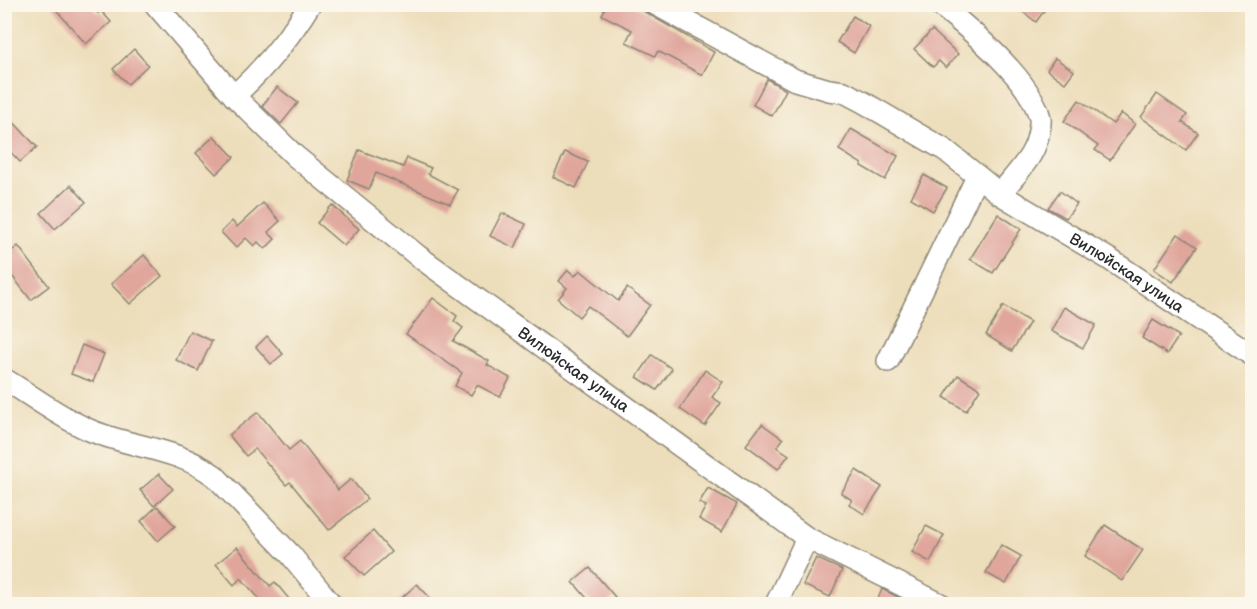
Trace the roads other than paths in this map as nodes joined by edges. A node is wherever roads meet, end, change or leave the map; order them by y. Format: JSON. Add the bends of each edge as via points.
{"nodes":[{"id":1,"x":155,"y":4,"type":"edge"},
{"id":2,"x":310,"y":4,"type":"edge"},
{"id":3,"x":655,"y":4,"type":"edge"},
{"id":4,"x":939,"y":4,"type":"edge"},
{"id":5,"x":234,"y":96,"type":"junction"},
{"id":6,"x":975,"y":175,"type":"junction"},
{"id":7,"x":1000,"y":194,"type":"junction"},
{"id":8,"x":1252,"y":355,"type":"edge"},
{"id":9,"x":888,"y":361,"type":"dead end"},
{"id":10,"x":4,"y":379,"type":"edge"},
{"id":11,"x":807,"y":538,"type":"junction"},
{"id":12,"x":331,"y":604,"type":"edge"},
{"id":13,"x":776,"y":604,"type":"edge"},
{"id":14,"x":940,"y":604,"type":"edge"}],
"edges":[{"from":1,"to":5,"type":"street","name":"Вилюйская улица"},
{"from":2,"to":5,"type":"street","via":[[261,71]]},
{"from":3,"to":6,"type":"street","name":"Вилюйская улица","via":[[795,80],[844,92],[863,102],[945,150]]},
{"from":4,"to":7,"type":"street","via":[[986,44],[1012,73],[1031,99],[1040,120],[1033,150]]},
{"from":5,"to":11,"type":"street","name":"Вилюйская улица","via":[[295,156],[418,256]]},
{"from":6,"to":7,"type":"street","name":"Вилюйская улица"},
{"from":6,"to":9,"type":"street"},
{"from":7,"to":8,"type":"street","name":"Вилюйская улица","via":[[1109,258]]},
{"from":10,"to":12,"type":"street","via":[[87,429],[188,459],[204,468],[266,528]]},
{"from":11,"to":13,"type":"street"},
{"from":11,"to":14,"type":"street","name":"Вилюйская улица"}]}
